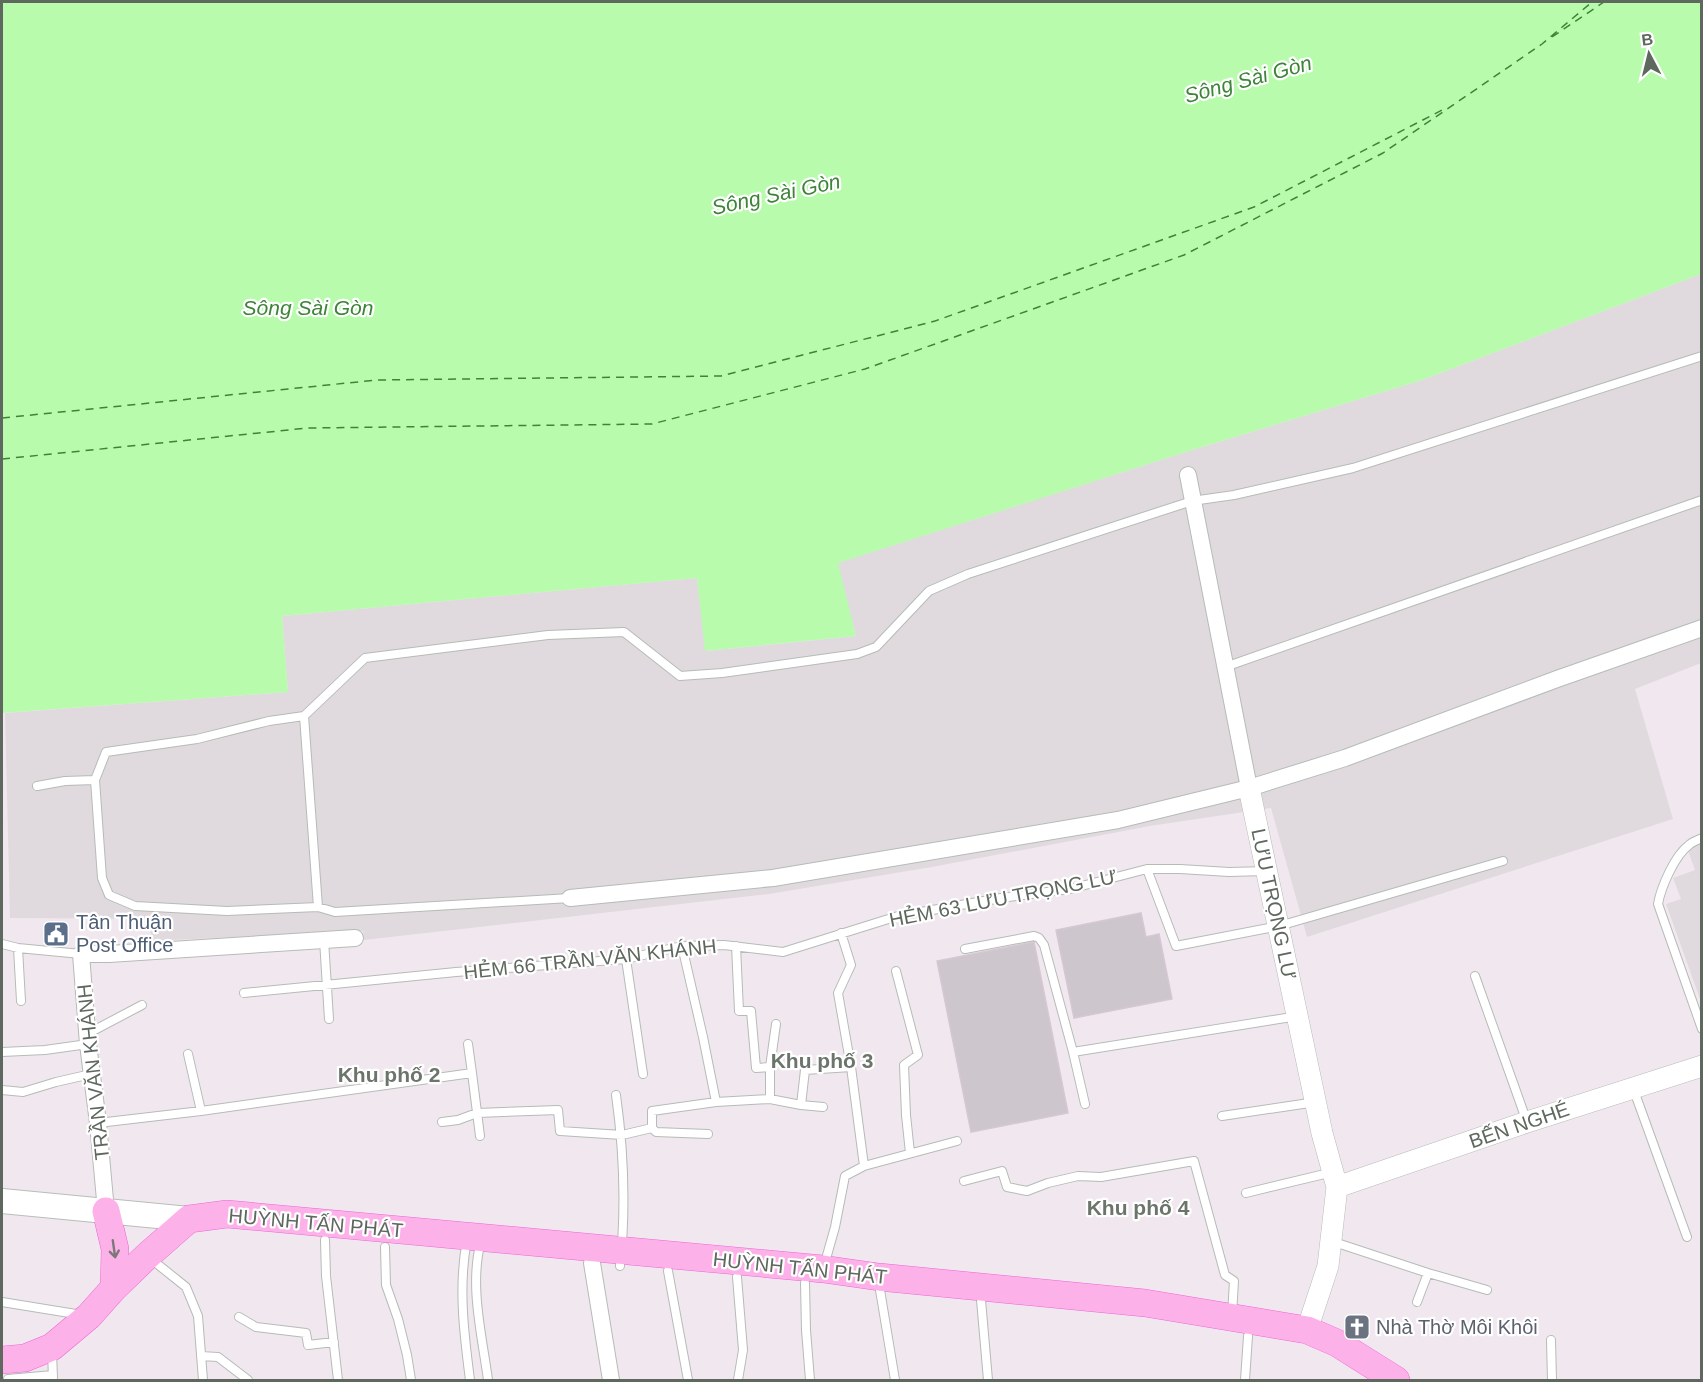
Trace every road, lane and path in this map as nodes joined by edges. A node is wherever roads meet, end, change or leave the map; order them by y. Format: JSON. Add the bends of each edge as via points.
{"nodes":[{"id":1,"x":1701,"y":356,"type":"edge"},
{"id":2,"x":1188,"y":475,"type":"dead end"},
{"id":3,"x":1701,"y":500,"type":"edge"},
{"id":4,"x":1192,"y":501,"type":"junction"},
{"id":5,"x":1701,"y":628,"type":"edge"},
{"id":6,"x":1225,"y":667,"type":"junction"},
{"id":7,"x":304,"y":716,"type":"junction"},
{"id":8,"x":95,"y":780,"type":"junction"},
{"id":9,"x":37,"y":786,"type":"dead end"},
{"id":10,"x":1249,"y":788,"type":"junction"},
{"id":11,"x":1701,"y":838,"type":"edge"},
{"id":12,"x":1503,"y":861,"type":"dead end"},
{"id":13,"x":1147,"y":869,"type":"junction"},
{"id":14,"x":1268,"y":871,"type":"junction"},
{"id":15,"x":570,"y":898,"type":"joint"},
{"id":16,"x":318,"y":908,"type":"junction"},
{"id":17,"x":1279,"y":926,"type":"junction"},
{"id":18,"x":841,"y":933,"type":"junction"},
{"id":19,"x":355,"y":938,"type":"dead end"},
{"id":20,"x":324,"y":940,"type":"junction"},
{"id":21,"x":2,"y":944,"type":"edge"},
{"id":22,"x":682,"y":946,"type":"junction"},
{"id":23,"x":736,"y":946,"type":"junction"},
{"id":24,"x":18,"y":948,"type":"junction"},
{"id":25,"x":966,"y":950,"type":"dead end"},
{"id":26,"x":783,"y":952,"type":"joint"},
{"id":27,"x":81,"y":954,"type":"junction"},
{"id":28,"x":626,"y":959,"type":"junction"},
{"id":29,"x":896,"y":971,"type":"dead end"},
{"id":30,"x":1475,"y":976,"type":"dead end"},
{"id":31,"x":326,"y":984,"type":"junction"},
{"id":32,"x":244,"y":993,"type":"dead end"},
{"id":33,"x":21,"y":1001,"type":"dead end"},
{"id":34,"x":142,"y":1005,"type":"dead end"},
{"id":35,"x":1299,"y":1016,"type":"junction"},
{"id":36,"x":329,"y":1019,"type":"dead end"},
{"id":37,"x":776,"y":1024,"type":"dead end"},
{"id":38,"x":1701,"y":1029,"type":"edge"},
{"id":39,"x":88,"y":1039,"type":"junction"},
{"id":40,"x":468,"y":1044,"type":"dead end"},
{"id":41,"x":2,"y":1052,"type":"edge"},
{"id":42,"x":1073,"y":1052,"type":"junction"},
{"id":43,"x":188,"y":1054,"type":"dead end"},
{"id":44,"x":1701,"y":1065,"type":"edge"},
{"id":45,"x":851,"y":1066,"type":"junction"},
{"id":46,"x":770,"y":1067,"type":"junction"},
{"id":47,"x":91,"y":1074,"type":"junction"},
{"id":48,"x":472,"y":1074,"type":"junction"},
{"id":49,"x":643,"y":1074,"type":"dead end"},
{"id":50,"x":1632,"y":1088,"type":"junction"},
{"id":51,"x":2,"y":1090,"type":"edge"},
{"id":52,"x":616,"y":1095,"type":"dead end"},
{"id":53,"x":770,"y":1100,"type":"junction"},
{"id":54,"x":716,"y":1102,"type":"junction"},
{"id":55,"x":1316,"y":1102,"type":"junction"},
{"id":56,"x":1085,"y":1104,"type":"dead end"},
{"id":57,"x":801,"y":1105,"type":"junction"},
{"id":58,"x":823,"y":1107,"type":"dead end"},
{"id":59,"x":201,"y":1111,"type":"junction"},
{"id":60,"x":477,"y":1113,"type":"junction"},
{"id":61,"x":1222,"y":1116,"type":"dead end"},
{"id":62,"x":442,"y":1122,"type":"dead end"},
{"id":63,"x":1527,"y":1122,"type":"junction"},
{"id":64,"x":98,"y":1123,"type":"junction"},
{"id":65,"x":652,"y":1128,"type":"junction"},
{"id":66,"x":708,"y":1134,"type":"dead end"},
{"id":67,"x":622,"y":1135,"type":"junction"},
{"id":68,"x":480,"y":1136,"type":"dead end"},
{"id":69,"x":957,"y":1141,"type":"dead end"},
{"id":70,"x":910,"y":1153,"type":"junction"},
{"id":71,"x":864,"y":1166,"type":"junction"},
{"id":72,"x":1335,"y":1179,"type":"junction"},
{"id":73,"x":964,"y":1181,"type":"dead end"},
{"id":74,"x":1246,"y":1192,"type":"dead end"},
{"id":75,"x":2,"y":1201,"type":"edge"},
{"id":76,"x":106,"y":1211,"type":"junction"},
{"id":77,"x":189,"y":1219,"type":"junction"},
{"id":78,"x":1687,"y":1237,"type":"dead end"},
{"id":79,"x":325,"y":1240,"type":"junction"},
{"id":80,"x":1330,"y":1241,"type":"junction"},
{"id":81,"x":473,"y":1244,"type":"junction"},
{"id":82,"x":385,"y":1246,"type":"junction"},
{"id":83,"x":147,"y":1256,"type":"junction"},
{"id":84,"x":631,"y":1259,"type":"junction"},
{"id":85,"x":592,"y":1263,"type":"junction"},
{"id":86,"x":668,"y":1271,"type":"junction"},
{"id":87,"x":1428,"y":1273,"type":"junction"},
{"id":88,"x":814,"y":1276,"type":"junction"},
{"id":89,"x":737,"y":1277,"type":"junction"},
{"id":90,"x":880,"y":1283,"type":"junction"},
{"id":91,"x":114,"y":1288,"type":"junction"},
{"id":92,"x":1487,"y":1290,"type":"dead end"},
{"id":93,"x":981,"y":1300,"type":"junction"},
{"id":94,"x":2,"y":1302,"type":"edge"},
{"id":95,"x":1417,"y":1302,"type":"dead end"},
{"id":96,"x":89,"y":1316,"type":"junction"},
{"id":97,"x":239,"y":1317,"type":"dead end"},
{"id":98,"x":1244,"y":1324,"type":"junction"},
{"id":99,"x":1304,"y":1339,"type":"junction"},
{"id":100,"x":1551,"y":1340,"type":"dead end"},
{"id":101,"x":334,"y":1342,"type":"junction"},
{"id":102,"x":52,"y":1347,"type":"junction"},
{"id":103,"x":201,"y":1356,"type":"junction"},
{"id":104,"x":5,"y":1370,"type":"edge"},
{"id":105,"x":53,"y":1378,"type":"edge"},
{"id":106,"x":203,"y":1380,"type":"edge"},
{"id":107,"x":248,"y":1380,"type":"edge"},
{"id":108,"x":338,"y":1380,"type":"edge"},
{"id":109,"x":411,"y":1380,"type":"edge"},
{"id":110,"x":470,"y":1380,"type":"edge"},
{"id":111,"x":488,"y":1380,"type":"edge"},
{"id":112,"x":611,"y":1380,"type":"edge"},
{"id":113,"x":688,"y":1380,"type":"edge"},
{"id":114,"x":738,"y":1380,"type":"edge"},
{"id":115,"x":810,"y":1380,"type":"edge"},
{"id":116,"x":895,"y":1380,"type":"edge"},
{"id":117,"x":988,"y":1380,"type":"edge"},
{"id":118,"x":1245,"y":1380,"type":"edge"},
{"id":119,"x":1368,"y":1380,"type":"edge"},
{"id":120,"x":1396,"y":1380,"type":"edge"},
{"id":121,"x":1552,"y":1380,"type":"edge"}],
"edges":[{"from":1,"to":4,"type":"lane","via":[[1353,468]]},
{"from":2,"to":4,"type":"street","name":"LƯU TRỌNG LƯ"},
{"from":3,"to":6,"type":"lane"},
{"from":4,"to":6,"type":"street","name":"LƯU TRỌNG LƯ"},
{"from":4,"to":7,"type":"lane","via":[[968,574],[929,591],[890,634],[876,646],[857,654],[680,676],[624,632],[548,635],[365,658]]},
{"from":5,"to":10,"type":"street","via":[[1345,758]]},
{"from":6,"to":10,"type":"street","name":"LƯU TRỌNG LƯ"},
{"from":7,"to":8,"type":"lane","via":[[197,739],[106,752]]},
{"from":7,"to":16,"type":"lane"},
{"from":8,"to":9,"type":"lane"},
{"from":8,"to":16,"type":"lane","via":[[102,878],[110,895],[135,906],[227,911]]},
{"from":10,"to":14,"type":"street","name":"LƯU TRỌNG LƯ"},
{"from":10,"to":15,"type":"street","via":[[1118,820],[773,878]]},
{"from":11,"to":38,"type":"lane","via":[[1688,845],[1671,869],[1658,904]]},
{"from":12,"to":17,"type":"lane"},
{"from":13,"to":14,"type":"lane","name":"HẺM 63 LƯU TRỌNG LƯ"},
{"from":13,"to":17,"type":"lane","via":[[1176,946]]},
{"from":13,"to":18,"type":"lane","name":"HẺM 63 LƯU TRỌNG LƯ","via":[[1070,889],[898,916]]},
{"from":14,"to":17,"type":"street","name":"LƯU TRỌNG LƯ"},
{"from":15,"to":16,"type":"lane","via":[[335,912]]},
{"from":17,"to":35,"type":"street","name":"LƯU TRỌNG LƯ"},
{"from":18,"to":26,"type":"lane","name":"HẺM 63 LƯU TRỌNG LƯ"},
{"from":18,"to":45,"type":"lane","via":[[851,965],[838,993]]},
{"from":19,"to":20,"type":"street","name":"TRẦN VĂN KHÁNH"},
{"from":20,"to":27,"type":"street","name":"TRẦN VĂN KHÁNH"},
{"from":20,"to":31,"type":"lane"},
{"from":21,"to":24,"type":"lane"},
{"from":22,"to":23,"type":"lane","name":"HẺM 66 TRẦN VĂN KHÁNH"},
{"from":22,"to":28,"type":"lane","name":"HẺM 66 TRẦN VĂN KHÁNH"},
{"from":22,"to":54,"type":"lane"},
{"from":23,"to":26,"type":"lane","name":"HẺM 66 TRẦN VĂN KHÁNH"},
{"from":23,"to":46,"type":"lane","via":[[739,1011],[752,1011],[756,1068]]},
{"from":24,"to":27,"type":"lane"},
{"from":24,"to":33,"type":"lane"},
{"from":25,"to":42,"type":"lane","via":[[1039,938]]},
{"from":27,"to":39,"type":"street","name":"TRẦN VĂN KHÁNH"},
{"from":28,"to":31,"type":"lane","name":"HẺM 66 TRẦN VĂN KHÁNH"},
{"from":28,"to":49,"type":"lane"},
{"from":29,"to":70,"type":"lane","via":[[918,1055],[904,1065]]},
{"from":30,"to":63,"type":"lane"},
{"from":31,"to":32,"type":"lane","name":"HẺM 66 TRẦN VĂN KHÁNH"},
{"from":31,"to":36,"type":"lane"},
{"from":34,"to":39,"type":"lane"},
{"from":35,"to":42,"type":"lane"},
{"from":35,"to":55,"type":"street","name":"LƯU TRỌNG LƯ"},
{"from":37,"to":46,"type":"lane"},
{"from":39,"to":41,"type":"lane","via":[[45,1050]]},
{"from":39,"to":47,"type":"street","name":"TRẦN VĂN KHÁNH"},
{"from":40,"to":48,"type":"lane"},
{"from":42,"to":56,"type":"lane"},
{"from":43,"to":59,"type":"lane"},
{"from":44,"to":50,"type":"street","name":"BẾN NGHÉ"},
{"from":45,"to":57,"type":"lane","via":[[805,1070]]},
{"from":45,"to":71,"type":"lane"},
{"from":46,"to":53,"type":"lane"},
{"from":47,"to":51,"type":"lane","via":[[23,1092]]},
{"from":47,"to":64,"type":"street","name":"TRẦN VĂN KHÁNH"},
{"from":48,"to":59,"type":"lane"},
{"from":48,"to":60,"type":"lane"},
{"from":50,"to":63,"type":"street","name":"BẾN NGHÉ"},
{"from":50,"to":78,"type":"lane"},
{"from":52,"to":67,"type":"lane"},
{"from":53,"to":54,"type":"lane"},
{"from":53,"to":57,"type":"lane"},
{"from":54,"to":65,"type":"lane","via":[[652,1111]]},
{"from":55,"to":61,"type":"lane"},
{"from":55,"to":72,"type":"street","name":"LƯU TRỌNG LƯ"},
{"from":57,"to":58,"type":"lane"},
{"from":59,"to":64,"type":"lane"},
{"from":60,"to":62,"type":"lane"},
{"from":60,"to":67,"type":"lane","via":[[558,1110],[560,1131]]},
{"from":60,"to":68,"type":"lane"},
{"from":63,"to":72,"type":"street","name":"BẾN NGHÉ"},
{"from":64,"to":76,"type":"street","name":"TRẦN VĂN KHÁNH"},
{"from":65,"to":66,"type":"lane","via":[[656,1132]]},
{"from":65,"to":67,"type":"lane"},
{"from":67,"to":84,"type":"lane"},
{"from":69,"to":70,"type":"lane"},
{"from":70,"to":71,"type":"lane"},
{"from":71,"to":88,"type":"lane","via":[[844,1176],[834,1227]]},
{"from":72,"to":74,"type":"lane"},
{"from":72,"to":80,"type":"street","name":"LƯU TRỌNG LƯ"},
{"from":73,"to":98,"type":"lane","via":[[1002,1171],[1007,1187],[1027,1191],[1078,1176],[1101,1177],[1194,1161],[1225,1275],[1234,1281]]},
{"from":75,"to":76,"type":"main road","name":"HUỲNH TẤN PHÁT"},
{"from":76,"to":77,"type":"main road","name":"HUỲNH TẤN PHÁT"},
{"from":76,"to":91,"type":"main road","one_way":true,"via":[[115,1249]]},
{"from":77,"to":79,"type":"main road","name":"HUỲNH TẤN PHÁT","via":[[225,1231]]},
{"from":77,"to":81,"type":"main road","name":"HUỲNH TẤN PHÁT","via":[[227,1214]]},
{"from":77,"to":83,"type":"main road"},
{"from":79,"to":82,"type":"main road","name":"HUỲNH TẤN PHÁT"},
{"from":79,"to":101,"type":"lane"},
{"from":80,"to":87,"type":"lane"},
{"from":80,"to":99,"type":"street","name":"LƯU TRỌNG LƯ","via":[[1328,1266]]},
{"from":81,"to":82,"type":"main road","name":"HUỲNH TẤN PHÁT"},
{"from":81,"to":84,"type":"main road","name":"HUỲNH TẤN PHÁT"},
{"from":81,"to":85,"type":"main road","name":"HUỲNH TẤN PHÁT"},
{"from":81,"to":110,"type":"lane","via":[[462,1311]]},
{"from":81,"to":111,"type":"lane"},
{"from":82,"to":109,"type":"lane","via":[[386,1285]]},
{"from":83,"to":91,"type":"main road"},
{"from":83,"to":103,"type":"lane","via":[[186,1287],[198,1316]]},
{"from":84,"to":85,"type":"main road","name":"HUỲNH TẤN PHÁT"},
{"from":84,"to":86,"type":"main road","name":"HUỲNH TẤN PHÁT"},
{"from":84,"to":88,"type":"main road","name":"HUỲNH TẤN PHÁT"},
{"from":85,"to":112,"type":"street"},
{"from":86,"to":89,"type":"main road","name":"HUỲNH TẤN PHÁT"},
{"from":86,"to":113,"type":"lane"},
{"from":87,"to":92,"type":"lane"},
{"from":87,"to":95,"type":"lane"},
{"from":88,"to":89,"type":"main road","name":"HUỲNH TẤN PHÁT"},
{"from":88,"to":90,"type":"main road","name":"HUỲNH TẤN PHÁT"},
{"from":88,"to":115,"type":"lane","via":[[806,1330]]},
{"from":89,"to":114,"type":"lane","via":[[743,1350]]},
{"from":90,"to":93,"type":"main road","name":"HUỲNH TẤN PHÁT"},
{"from":90,"to":98,"type":"main road","name":"HUỲNH TẤN PHÁT","via":[[1145,1303]]},
{"from":90,"to":116,"type":"lane"},
{"from":91,"to":96,"type":"main road"},
{"from":93,"to":98,"type":"main road","name":"HUỲNH TẤN PHÁT"},
{"from":93,"to":117,"type":"lane"},
{"from":94,"to":96,"type":"lane"},
{"from":96,"to":102,"type":"main road"},
{"from":97,"to":101,"type":"lane","via":[[256,1327],[306,1333],[308,1345]]},
{"from":98,"to":99,"type":"main road","name":"HUỲNH TẤN PHÁT"},
{"from":98,"to":118,"type":"lane"},
{"from":99,"to":119,"type":"main road","name":"HUỲNH TẤN PHÁT"},
{"from":99,"to":120,"type":"main road","name":"HUỲNH TẤN PHÁT","via":[[1337,1343]]},
{"from":100,"to":121,"type":"lane"},
{"from":101,"to":108,"type":"lane"},
{"from":102,"to":104,"type":"main road"},
{"from":102,"to":105,"type":"lane"},
{"from":103,"to":106,"type":"lane"},
{"from":103,"to":107,"type":"lane","via":[[218,1357]]},
{"from":104,"to":105,"type":"lane"}]}
